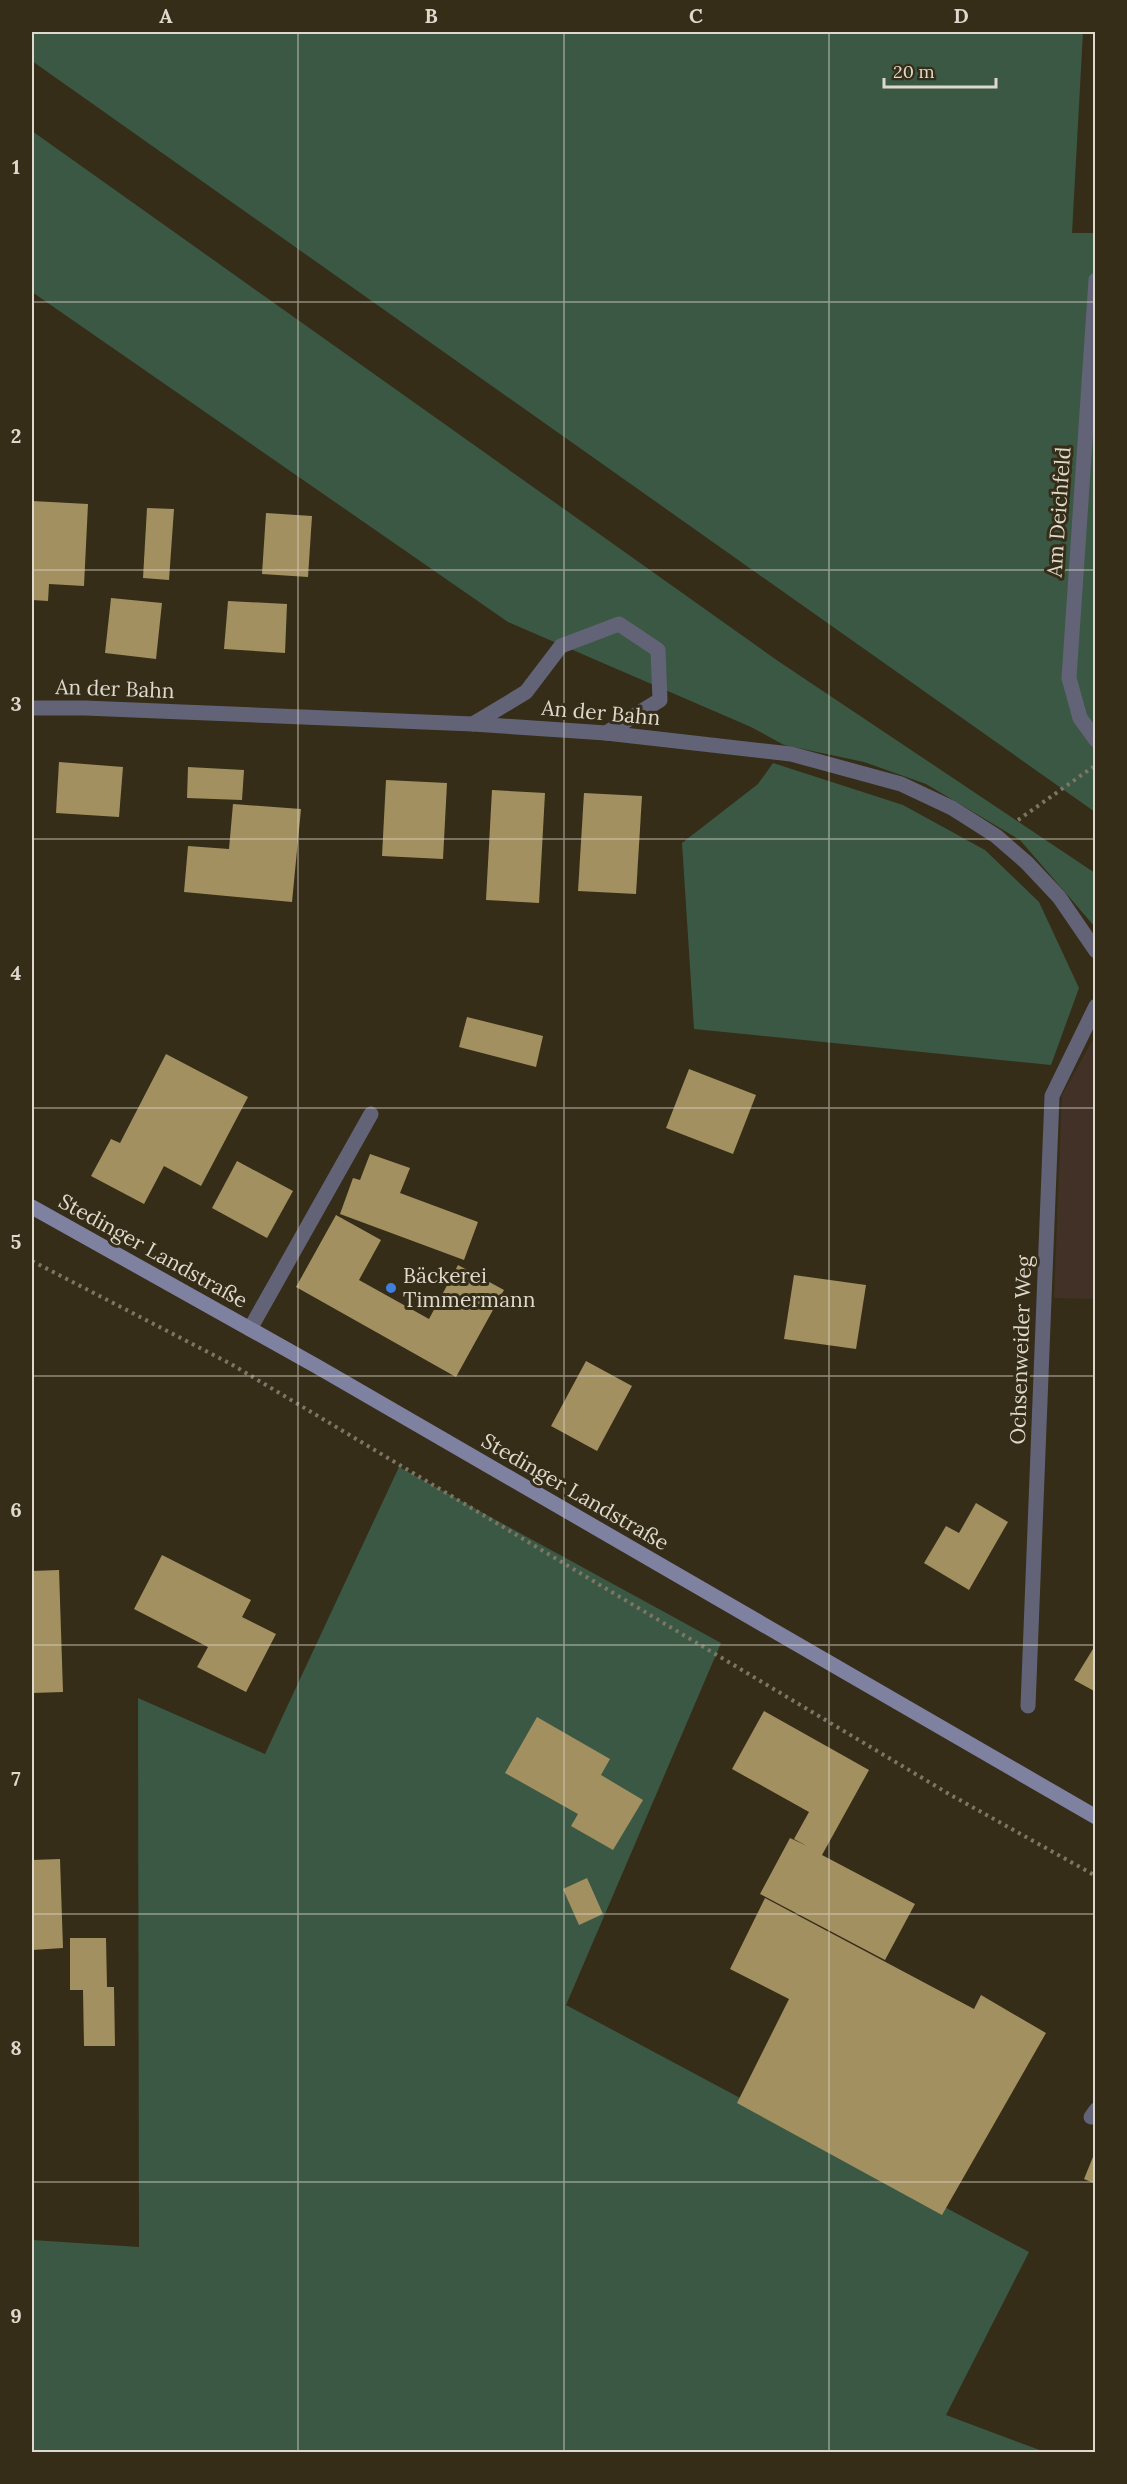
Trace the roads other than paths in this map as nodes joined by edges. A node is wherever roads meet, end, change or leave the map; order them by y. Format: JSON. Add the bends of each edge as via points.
{"nodes":[{"id":1,"x":1095,"y":280,"type":"edge"},
{"id":2,"x":32,"y":708,"type":"edge"},
{"id":3,"x":473,"y":724,"type":"junction"},
{"id":4,"x":606,"y":733,"type":"junction"},
{"id":5,"x":1095,"y":740,"type":"edge"},
{"id":6,"x":1095,"y":951,"type":"edge"},
{"id":7,"x":1095,"y":1006,"type":"edge"},
{"id":8,"x":371,"y":1114,"type":"dead end"},
{"id":9,"x":32,"y":1207,"type":"edge"},
{"id":10,"x":250,"y":1329,"type":"junction"},
{"id":11,"x":1028,"y":1706,"type":"dead end"},
{"id":12,"x":1095,"y":1817,"type":"edge"}],
"edges":[{"from":1,"to":5,"type":"street","name":"Am Deichfeld","via":[[1069,678],[1080,718]]},
{"from":2,"to":3,"type":"street","name":"An der Bahn"},
{"from":3,"to":4,"type":"street","name":"An der Bahn"},
{"from":3,"to":4,"type":"street","via":[[526,692],[561,645],[619,624],[658,650],[660,700]]},
{"from":4,"to":6,"type":"street","name":"An der Bahn","via":[[791,754],[901,784],[952,808],[996,836],[1059,897]]},
{"from":7,"to":11,"type":"street","name":"Ochsenweider Weg","via":[[1052,1096]]},
{"from":8,"to":10,"type":"street"},
{"from":9,"to":10,"type":"main road","name":"Stedinger Landstraße"},
{"from":10,"to":12,"type":"main road","name":"Stedinger Landstraße"}]}
